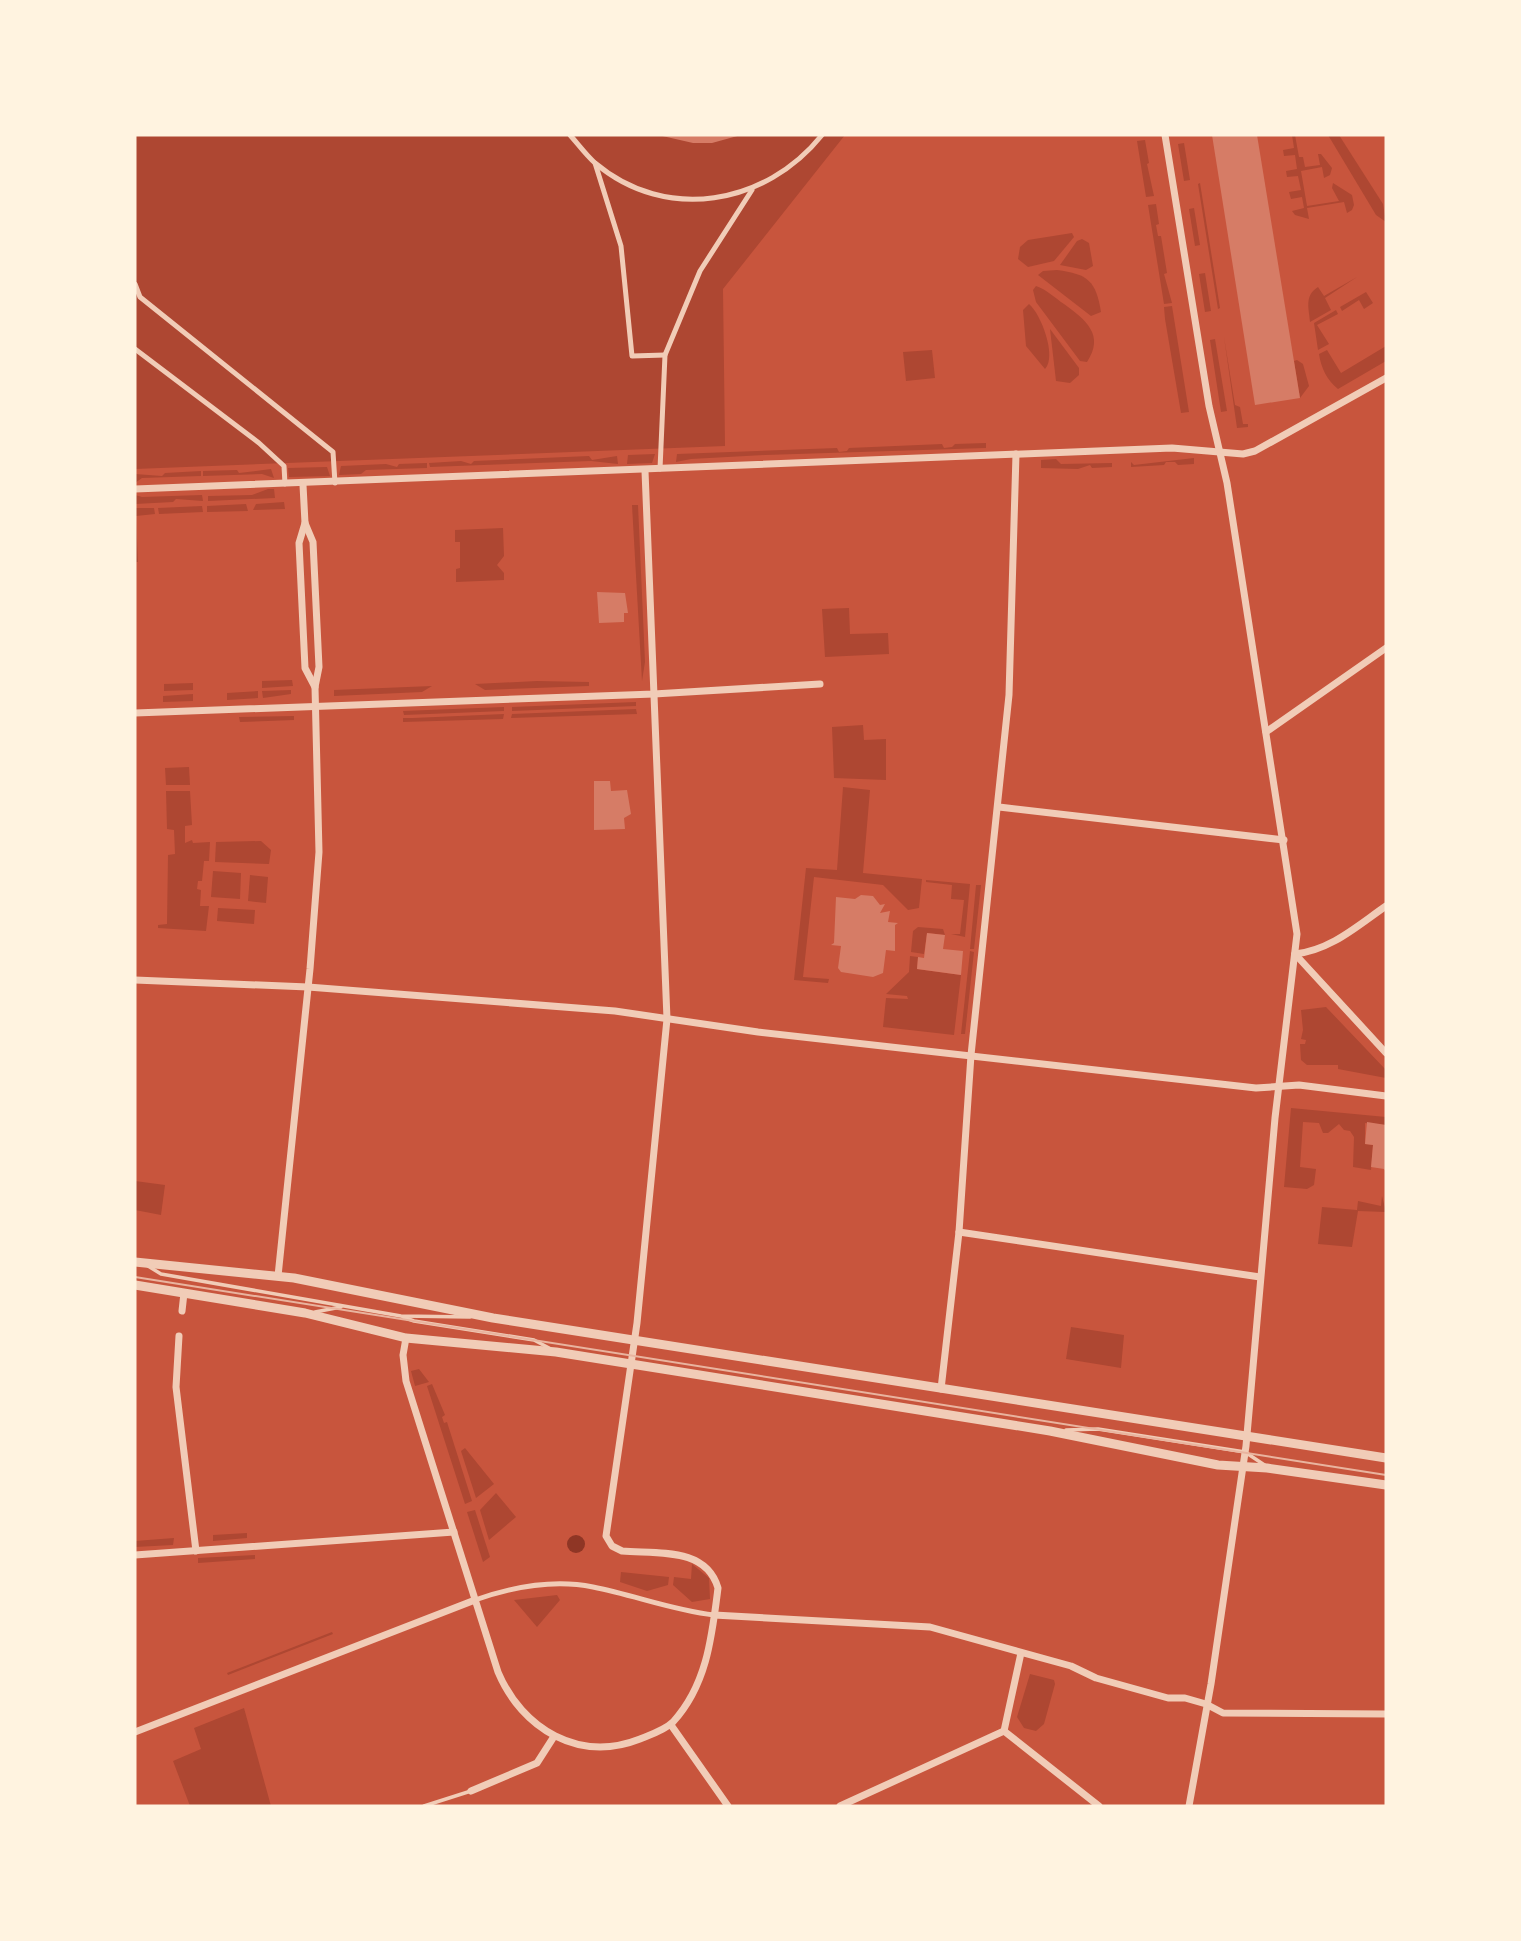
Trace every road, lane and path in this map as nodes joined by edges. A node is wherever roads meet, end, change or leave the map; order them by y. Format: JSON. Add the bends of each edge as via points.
{"nodes":[{"id":1,"x":570,"y":135,"type":"edge"},
{"id":2,"x":822,"y":135,"type":"edge"},
{"id":3,"x":1166,"y":135,"type":"edge"},
{"id":4,"x":595,"y":163,"type":"junction"},
{"id":5,"x":752,"y":190,"type":"junction"},
{"id":6,"x":135,"y":284,"type":"edge"},
{"id":7,"x":135,"y":349,"type":"edge"},
{"id":8,"x":665,"y":355,"type":"junction"},
{"id":9,"x":1386,"y":377,"type":"edge"},
{"id":10,"x":1219,"y":452,"type":"junction"},
{"id":11,"x":1016,"y":454,"type":"junction"},
{"id":12,"x":660,"y":469,"type":"junction"},
{"id":13,"x":645,"y":471,"type":"junction"},
{"id":14,"x":335,"y":483,"type":"junction"},
{"id":15,"x":285,"y":484,"type":"junction"},
{"id":16,"x":303,"y":485,"type":"junction"},
{"id":17,"x":135,"y":489,"type":"edge"},
{"id":18,"x":306,"y":523,"type":"junction"},
{"id":19,"x":1386,"y":648,"type":"edge"},
{"id":20,"x":820,"y":684,"type":"dead end"},
{"id":21,"x":315,"y":687,"type":"junction"},
{"id":22,"x":654,"y":694,"type":"junction"},
{"id":23,"x":315,"y":705,"type":"junction"},
{"id":24,"x":135,"y":713,"type":"edge"},
{"id":25,"x":1266,"y":732,"type":"junction"},
{"id":26,"x":999,"y":807,"type":"junction"},
{"id":27,"x":1284,"y":840,"type":"junction"},
{"id":28,"x":1386,"y":906,"type":"edge"},
{"id":29,"x":1295,"y":954,"type":"junction"},
{"id":30,"x":135,"y":980,"type":"edge"},
{"id":31,"x":308,"y":987,"type":"junction"},
{"id":32,"x":667,"y":1018,"type":"junction"},
{"id":33,"x":1386,"y":1053,"type":"edge"},
{"id":34,"x":971,"y":1055,"type":"junction"},
{"id":35,"x":1279,"y":1086,"type":"junction"},
{"id":36,"x":1386,"y":1096,"type":"edge"},
{"id":37,"x":959,"y":1232,"type":"junction"},
{"id":38,"x":140,"y":1263,"type":"edge"},
{"id":39,"x":278,"y":1276,"type":"junction"},
{"id":40,"x":1260,"y":1277,"type":"junction"},
{"id":41,"x":135,"y":1285,"type":"edge"},
{"id":42,"x":184,"y":1293,"type":"junction"},
{"id":43,"x":344,"y":1307,"type":"junction"},
{"id":44,"x":182,"y":1311,"type":"dead end"},
{"id":45,"x":305,"y":1313,"type":"junction"},
{"id":46,"x":401,"y":1316,"type":"junction"},
{"id":47,"x":493,"y":1318,"type":"junction"},
{"id":48,"x":179,"y":1336,"type":"dead end"},
{"id":49,"x":406,"y":1338,"type":"junction"},
{"id":50,"x":634,"y":1340,"type":"junction"},
{"id":51,"x":556,"y":1352,"type":"junction"},
{"id":52,"x":631,"y":1364,"type":"junction"},
{"id":53,"x":940,"y":1389,"type":"junction"},
{"id":54,"x":1050,"y":1431,"type":"junction"},
{"id":55,"x":1247,"y":1437,"type":"junction"},
{"id":56,"x":1245,"y":1452,"type":"junction"},
{"id":57,"x":1386,"y":1458,"type":"edge"},
{"id":58,"x":1243,"y":1467,"type":"junction"},
{"id":59,"x":1268,"y":1468,"type":"junction"},
{"id":60,"x":1386,"y":1485,"type":"edge"},
{"id":61,"x":454,"y":1532,"type":"junction"},
{"id":62,"x":196,"y":1551,"type":"junction"},
{"id":63,"x":135,"y":1555,"type":"edge"},
{"id":64,"x":475,"y":1600,"type":"junction"},
{"id":65,"x":714,"y":1615,"type":"junction"},
{"id":66,"x":1021,"y":1653,"type":"junction"},
{"id":67,"x":1206,"y":1704,"type":"junction"},
{"id":68,"x":1386,"y":1714,"type":"edge"},
{"id":69,"x":671,"y":1725,"type":"junction"},
{"id":70,"x":1003,"y":1731,"type":"junction"},
{"id":71,"x":135,"y":1732,"type":"edge"},
{"id":72,"x":552,"y":1738,"type":"junction"},
{"id":73,"x":471,"y":1791,"type":"joint"},
{"id":74,"x":424,"y":1806,"type":"edge"},
{"id":75,"x":727,"y":1806,"type":"edge"},
{"id":76,"x":840,"y":1806,"type":"edge"},
{"id":77,"x":1099,"y":1806,"type":"edge"},
{"id":78,"x":1189,"y":1806,"type":"edge"}],
"edges":[{"from":1,"to":4,"type":"street"},
{"from":2,"to":5,"type":"street","via":[[790,168]]},
{"from":3,"to":10,"type":"street"},
{"from":4,"to":5,"type":"street","via":[[632,186],[674,198],[714,199]]},
{"from":4,"to":8,"type":"street","via":[[621,246],[632,356]]},
{"from":5,"to":8,"type":"street","via":[[700,271]]},
{"from":6,"to":14,"type":"street","via":[[139,297],[333,452]]},
{"from":7,"to":15,"type":"street","via":[[260,443],[284,466]]},
{"from":8,"to":12,"type":"street"},
{"from":9,"to":10,"type":"street","via":[[1269,445],[1243,454]]},
{"from":10,"to":11,"type":"street","via":[[1172,448]]},
{"from":10,"to":25,"type":"street"},
{"from":11,"to":12,"type":"street"},
{"from":11,"to":26,"type":"street","via":[[1009,695]]},
{"from":12,"to":13,"type":"street"},
{"from":13,"to":14,"type":"street"},
{"from":13,"to":22,"type":"street"},
{"from":14,"to":16,"type":"street"},
{"from":15,"to":16,"type":"street"},
{"from":15,"to":17,"type":"street"},
{"from":16,"to":18,"type":"street"},
{"from":18,"to":21,"type":"street","via":[[313,542],[319,667]]},
{"from":18,"to":21,"type":"street","via":[[299,543],[305,668]]},
{"from":19,"to":25,"type":"street"},
{"from":20,"to":22,"type":"street"},
{"from":21,"to":23,"type":"street"},
{"from":22,"to":23,"type":"street"},
{"from":22,"to":32,"type":"street"},
{"from":23,"to":24,"type":"street"},
{"from":23,"to":31,"type":"street","via":[[319,852]]},
{"from":25,"to":27,"type":"street"},
{"from":26,"to":27,"type":"street"},
{"from":26,"to":34,"type":"street"},
{"from":27,"to":29,"type":"street","via":[[1296,922]]},
{"from":28,"to":29,"type":"street","via":[[1334,943]]},
{"from":29,"to":33,"type":"street"},
{"from":29,"to":35,"type":"street"},
{"from":30,"to":31,"type":"street"},
{"from":31,"to":32,"type":"street"},
{"from":31,"to":39,"type":"street"},
{"from":32,"to":34,"type":"street"},
{"from":32,"to":50,"type":"street"},
{"from":34,"to":35,"type":"street","via":[[1256,1088]]},
{"from":34,"to":37,"type":"street"},
{"from":35,"to":36,"type":"street"},
{"from":35,"to":40,"type":"street"},
{"from":37,"to":40,"type":"street"},
{"from":37,"to":53,"type":"street"},
{"from":38,"to":39,"type":"street"},
{"from":38,"to":43,"type":"lane","via":[[161,1274]]},
{"from":39,"to":47,"type":"street"},
{"from":40,"to":55,"type":"street"},
{"from":41,"to":42,"type":"street"},
{"from":42,"to":44,"type":"street"},
{"from":42,"to":45,"type":"street"},
{"from":43,"to":45,"type":"lane"},
{"from":43,"to":46,"type":"lane"},
{"from":45,"to":49,"type":"street"},
{"from":46,"to":47,"type":"lane"},
{"from":46,"to":51,"type":"lane","via":[[534,1340]]},
{"from":47,"to":50,"type":"street"},
{"from":48,"to":62,"type":"street","via":[[176,1387]]},
{"from":49,"to":51,"type":"street"},
{"from":49,"to":61,"type":"street","via":[[406,1381]]},
{"from":50,"to":52,"type":"street"},
{"from":50,"to":53,"type":"street"},
{"from":51,"to":52,"type":"street"},
{"from":52,"to":54,"type":"street"},
{"from":52,"to":65,"type":"street","via":[[606,1536],[622,1551],[691,1558],[705,1564],[718,1588]]},
{"from":53,"to":55,"type":"street"},
{"from":54,"to":56,"type":"lane","via":[[1098,1429]]},
{"from":54,"to":58,"type":"street"},
{"from":55,"to":56,"type":"street"},
{"from":55,"to":57,"type":"street"},
{"from":56,"to":58,"type":"street"},
{"from":56,"to":59,"type":"lane"},
{"from":58,"to":59,"type":"street"},
{"from":58,"to":67,"type":"street"},
{"from":59,"to":60,"type":"street"},
{"from":61,"to":62,"type":"street"},
{"from":61,"to":64,"type":"street"},
{"from":62,"to":63,"type":"street"},
{"from":64,"to":65,"type":"street","via":[[530,1586],[578,1586],[676,1611]]},
{"from":64,"to":71,"type":"street"},
{"from":64,"to":72,"type":"street","via":[[510,1697]]},
{"from":65,"to":66,"type":"street","via":[[930,1627]]},
{"from":65,"to":69,"type":"street","via":[[700,1681]]},
{"from":66,"to":67,"type":"street","via":[[1168,1698]]},
{"from":66,"to":70,"type":"street"},
{"from":67,"to":68,"type":"street","via":[[1234,1714]]},
{"from":67,"to":78,"type":"street"},
{"from":69,"to":72,"type":"street","via":[[633,1742],[607,1747]]},
{"from":69,"to":75,"type":"street"},
{"from":70,"to":76,"type":"street"},
{"from":70,"to":77,"type":"street"},
{"from":72,"to":73,"type":"street","via":[[537,1763]]},
{"from":73,"to":74,"type":"lane"}]}
